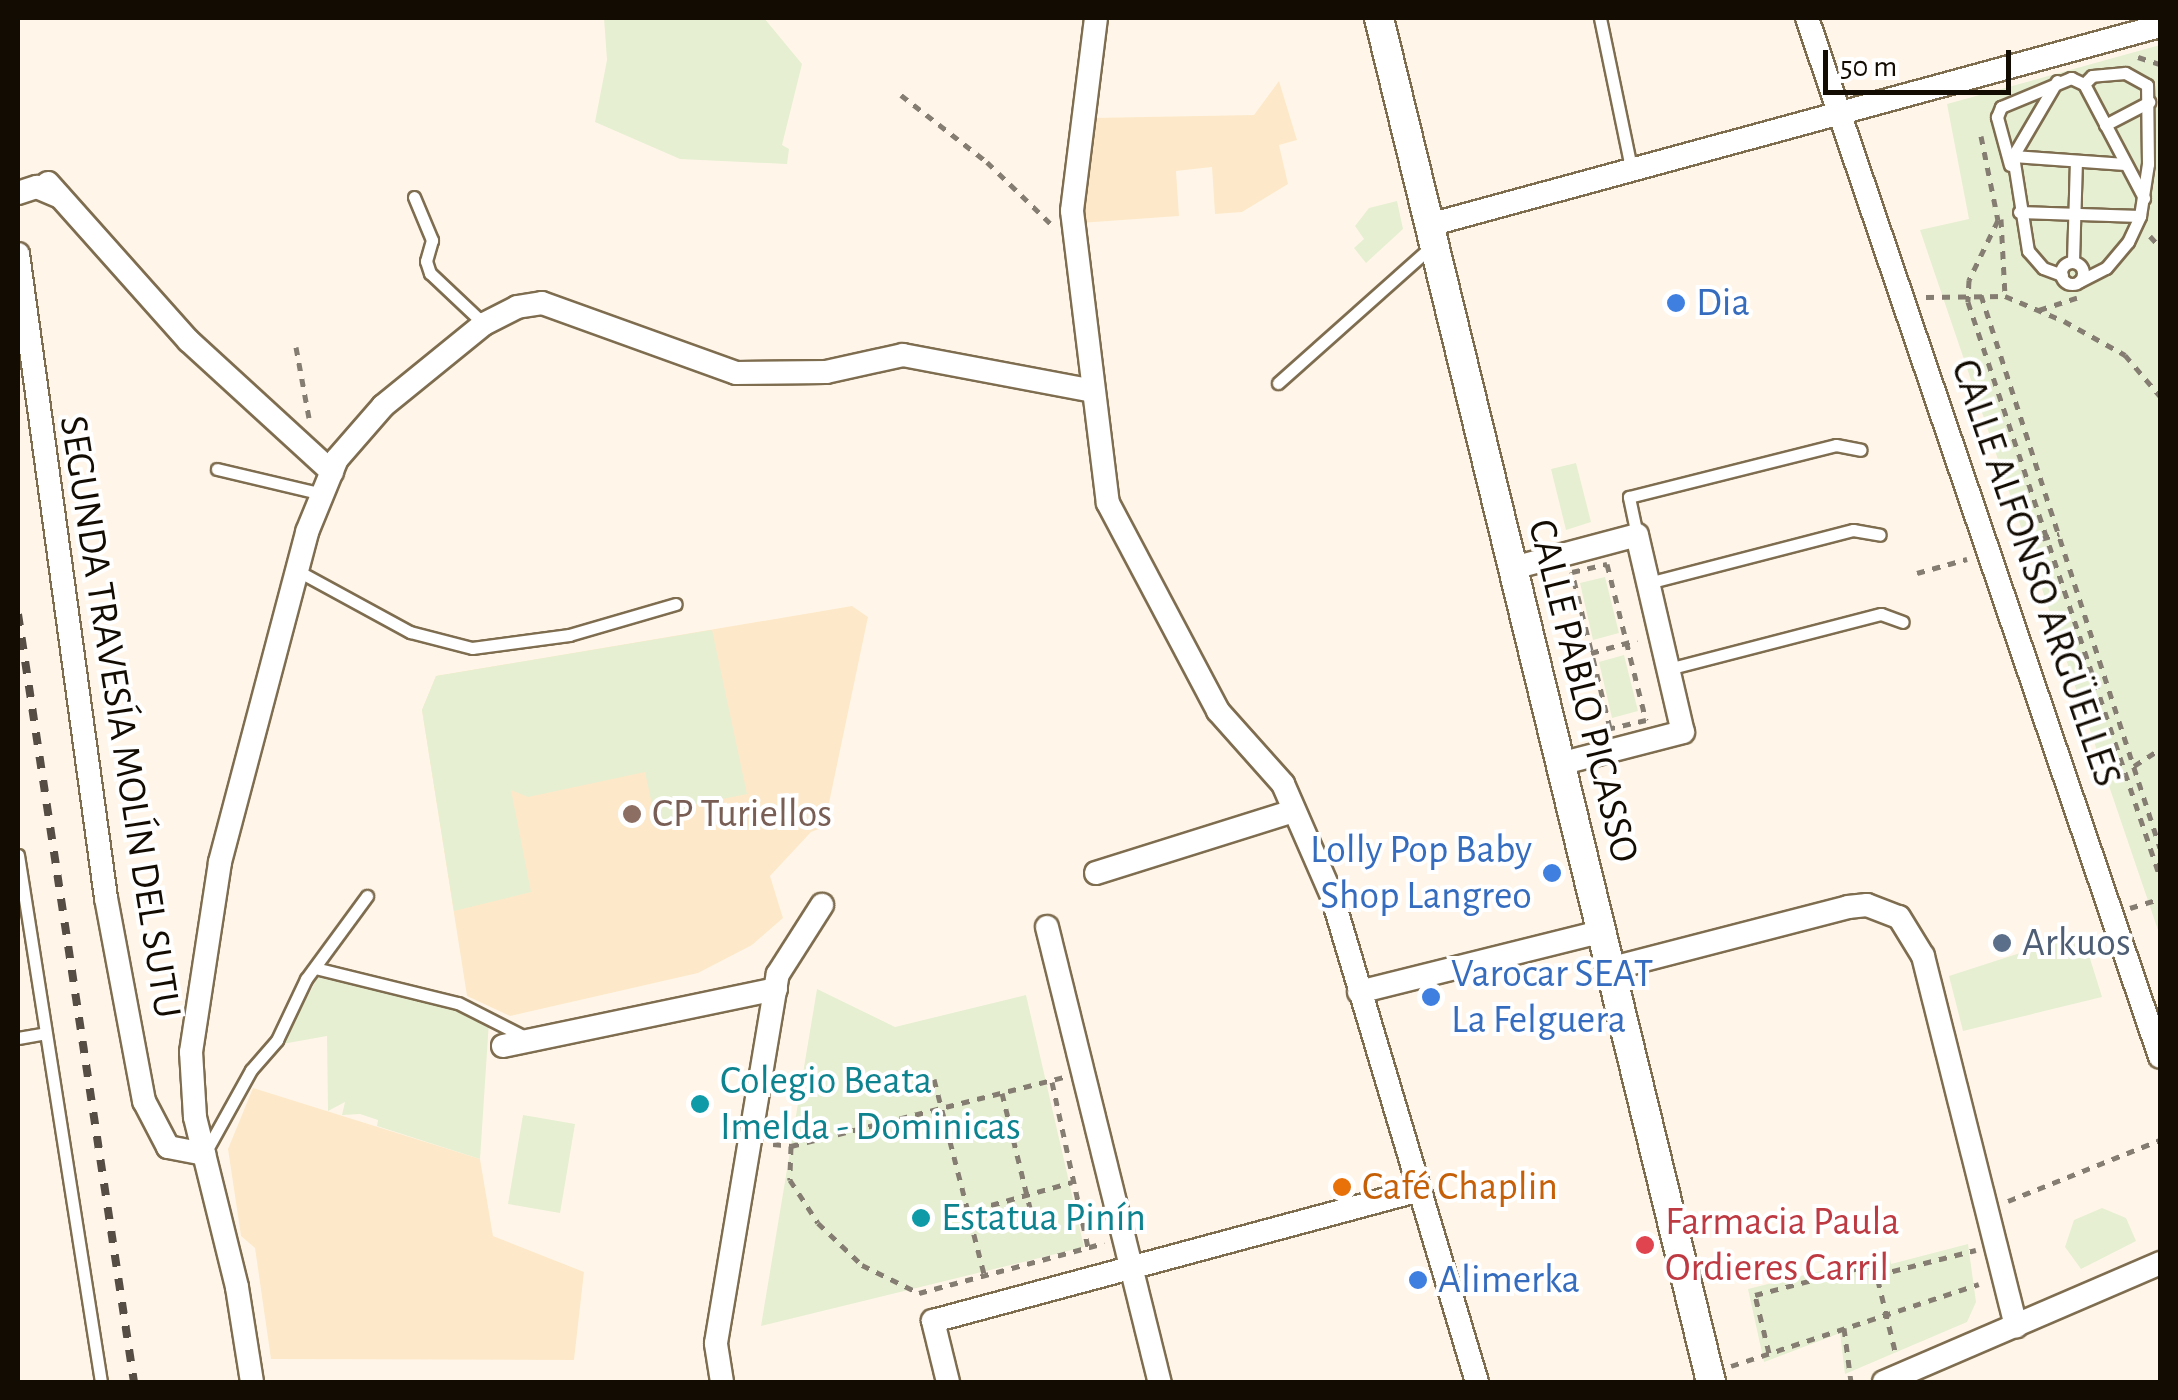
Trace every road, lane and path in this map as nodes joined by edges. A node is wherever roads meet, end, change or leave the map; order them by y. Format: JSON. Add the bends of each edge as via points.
{"nodes":[{"id":1,"x":1096,"y":18,"type":"edge"},
{"id":2,"x":1379,"y":18,"type":"edge"},
{"id":3,"x":1600,"y":18,"type":"edge"},
{"id":4,"x":1807,"y":18,"type":"edge"},
{"id":5,"x":2160,"y":26,"type":"edge"},
{"id":6,"x":2057,"y":81,"type":"junction"},
{"id":7,"x":2084,"y":84,"type":"junction"},
{"id":8,"x":901,"y":95,"type":"dead end"},
{"id":9,"x":2149,"y":102,"type":"junction"},
{"id":10,"x":1840,"y":113,"type":"junction"},
{"id":11,"x":2105,"y":125,"type":"junction"},
{"id":12,"x":1980,"y":132,"type":"dead end"},
{"id":13,"x":2012,"y":161,"type":"junction"},
{"id":14,"x":2076,"y":161,"type":"junction"},
{"id":15,"x":2125,"y":164,"type":"junction"},
{"id":16,"x":1631,"y":168,"type":"junction"},
{"id":17,"x":18,"y":193,"type":"edge"},
{"id":18,"x":414,"y":198,"type":"dead end"},
{"id":19,"x":2144,"y":198,"type":"junction"},
{"id":20,"x":2018,"y":212,"type":"junction"},
{"id":21,"x":2074,"y":214,"type":"junction"},
{"id":22,"x":2140,"y":216,"type":"junction"},
{"id":23,"x":1432,"y":234,"type":"junction"},
{"id":24,"x":2150,"y":236,"type":"dead end"},
{"id":25,"x":1074,"y":239,"type":"junction"},
{"id":26,"x":2160,"y":247,"type":"edge"},
{"id":27,"x":18,"y":254,"type":"edge"},
{"id":28,"x":2072,"y":262,"type":"junction"},
{"id":29,"x":2062,"y":275,"type":"junction"},
{"id":30,"x":2080,"y":281,"type":"junction"},
{"id":31,"x":1968,"y":294,"type":"junction"},
{"id":32,"x":1981,"y":294,"type":"junction"},
{"id":33,"x":1904,"y":302,"type":"junction"},
{"id":34,"x":484,"y":324,"type":"junction"},
{"id":35,"x":296,"y":347,"type":"dead end"},
{"id":36,"x":1278,"y":382,"type":"dead end"},
{"id":37,"x":1094,"y":391,"type":"junction"},
{"id":38,"x":2160,"y":396,"type":"edge"},
{"id":39,"x":1860,"y":450,"type":"dead end"},
{"id":40,"x":218,"y":469,"type":"dead end"},
{"id":41,"x":324,"y":475,"type":"junction"},
{"id":42,"x":1637,"y":535,"type":"junction"},
{"id":43,"x":1880,"y":535,"type":"dead end"},
{"id":44,"x":1512,"y":568,"type":"junction"},
{"id":45,"x":298,"y":571,"type":"junction"},
{"id":46,"x":1648,"y":583,"type":"junction"},
{"id":47,"x":676,"y":604,"type":"dead end"},
{"id":48,"x":1902,"y":622,"type":"dead end"},
{"id":49,"x":1660,"y":634,"type":"junction"},
{"id":50,"x":1627,"y":643,"type":"junction"},
{"id":51,"x":1591,"y":653,"type":"junction"},
{"id":52,"x":1668,"y":669,"type":"junction"},
{"id":53,"x":2160,"y":749,"type":"edge"},
{"id":54,"x":1560,"y":764,"type":"junction"},
{"id":55,"x":2134,"y":766,"type":"junction"},
{"id":56,"x":1294,"y":811,"type":"junction"},
{"id":57,"x":2160,"y":848,"type":"edge"},
{"id":58,"x":18,"y":855,"type":"edge"},
{"id":59,"x":1096,"y":874,"type":"dead end"},
{"id":60,"x":2160,"y":877,"type":"edge"},
{"id":61,"x":366,"y":896,"type":"dead end"},
{"id":62,"x":2160,"y":899,"type":"edge"},
{"id":63,"x":822,"y":905,"type":"dead end"},
{"id":64,"x":2113,"y":913,"type":"junction"},
{"id":65,"x":1046,"y":927,"type":"dead end"},
{"id":66,"x":1600,"y":932,"type":"junction"},
{"id":67,"x":315,"y":968,"type":"junction"},
{"id":68,"x":1608,"y":970,"type":"junction"},
{"id":69,"x":776,"y":989,"type":"junction"},
{"id":70,"x":1359,"y":992,"type":"junction"},
{"id":71,"x":45,"y":1034,"type":"junction"},
{"id":72,"x":18,"y":1038,"type":"edge"},
{"id":73,"x":530,"y":1040,"type":"junction"},
{"id":74,"x":503,"y":1046,"type":"dead end"},
{"id":75,"x":2160,"y":1057,"type":"edge"},
{"id":76,"x":1082,"y":1072,"type":"junction"},
{"id":77,"x":934,"y":1079,"type":"dead end"},
{"id":78,"x":1052,"y":1080,"type":"junction"},
{"id":79,"x":1002,"y":1093,"type":"junction"},
{"id":80,"x":941,"y":1109,"type":"junction"},
{"id":81,"x":2160,"y":1140,"type":"edge"},
{"id":82,"x":750,"y":1141,"type":"junction"},
{"id":83,"x":791,"y":1146,"type":"junction"},
{"id":84,"x":204,"y":1154,"type":"junction"},
{"id":85,"x":1073,"y":1182,"type":"junction"},
{"id":86,"x":1420,"y":1190,"type":"junction"},
{"id":87,"x":1027,"y":1193,"type":"junction"},
{"id":88,"x":967,"y":1208,"type":"junction"},
{"id":89,"x":1030,"y":1208,"type":"dead end"},
{"id":90,"x":1984,"y":1211,"type":"junction"},
{"id":91,"x":946,"y":1218,"type":"dead end"},
{"id":92,"x":1123,"y":1236,"type":"junction"},
{"id":93,"x":1992,"y":1245,"type":"junction"},
{"id":94,"x":1087,"y":1249,"type":"junction"},
{"id":95,"x":2160,"y":1263,"type":"edge"},
{"id":96,"x":1131,"y":1268,"type":"junction"},
{"id":97,"x":1104,"y":1275,"type":"junction"},
{"id":98,"x":1877,"y":1275,"type":"junction"},
{"id":99,"x":985,"y":1277,"type":"junction"},
{"id":100,"x":2002,"y":1285,"type":"junction"},
{"id":101,"x":1886,"y":1313,"type":"junction"},
{"id":102,"x":2016,"y":1327,"type":"junction"},
{"id":103,"x":1844,"y":1328,"type":"junction"},
{"id":104,"x":1769,"y":1353,"type":"junction"},
{"id":105,"x":1709,"y":1378,"type":"edge"},
{"id":106,"x":1893,"y":1379,"type":"edge"},
{"id":107,"x":100,"y":1382,"type":"edge"},
{"id":108,"x":252,"y":1382,"type":"edge"},
{"id":109,"x":722,"y":1382,"type":"edge"},
{"id":110,"x":948,"y":1382,"type":"edge"},
{"id":111,"x":1160,"y":1382,"type":"edge"},
{"id":112,"x":1477,"y":1382,"type":"edge"},
{"id":113,"x":1851,"y":1382,"type":"edge"}],
"edges":[{"from":1,"to":25,"type":"street"},
{"from":2,"to":23,"type":"street","name":"CALLE PABLO PICASSO"},
{"from":3,"to":16,"type":"lane"},
{"from":4,"to":10,"type":"street","name":"CALLE ALFONSO ARGÜELLES"},
{"from":5,"to":10,"type":"street"},
{"from":6,"to":7,"type":"lane"},
{"from":6,"to":13,"type":"lane"},
{"from":6,"to":13,"type":"lane","via":[[1998,112]]},
{"from":7,"to":9,"type":"lane","via":[[2092,76],[2135,75],[2147,85]]},
{"from":7,"to":11,"type":"lane"},
{"from":8,"to":25,"type":"path","via":[[986,162],[1066,240]]},
{"from":9,"to":11,"type":"lane"},
{"from":9,"to":19,"type":"lane"},
{"from":10,"to":16,"type":"street"},
{"from":10,"to":33,"type":"street","name":"CALLE ALFONSO ARGÜELLES"},
{"from":11,"to":15,"type":"lane"},
{"from":12,"to":31,"type":"path","via":[[1998,220]]},
{"from":13,"to":14,"type":"lane"},
{"from":13,"to":20,"type":"lane"},
{"from":14,"to":15,"type":"lane"},
{"from":14,"to":21,"type":"lane"},
{"from":15,"to":19,"type":"lane"},
{"from":16,"to":23,"type":"street"},
{"from":17,"to":41,"type":"street","via":[[54,190],[189,341]]},
{"from":18,"to":34,"type":"lane","via":[[432,240],[430,273]]},
{"from":19,"to":22,"type":"lane"},
{"from":20,"to":21,"type":"lane"},
{"from":20,"to":29,"type":"lane","via":[[2035,261]]},
{"from":21,"to":22,"type":"lane"},
{"from":21,"to":28,"type":"lane"},
{"from":22,"to":30,"type":"lane","via":[[2117,258]]},
{"from":23,"to":36,"type":"lane"},
{"from":23,"to":44,"type":"street","name":"CALLE PABLO PICASSO"},
{"from":24,"to":26,"type":"path"},
{"from":25,"to":37,"type":"street"},
{"from":27,"to":84,"type":"street","name":"SEGUNDA TRAVESÍA MOLÍN DEL SUTU","via":[[106,898],[144,1101],[168,1147]]},
{"from":28,"to":29,"type":"lane"},
{"from":28,"to":30,"type":"lane","via":[[2080,265]]},
{"from":29,"to":30,"type":"lane","via":[[2071,284]]},
{"from":31,"to":32,"type":"path"},
{"from":31,"to":33,"type":"path"},
{"from":31,"to":60,"type":"path"},
{"from":32,"to":38,"type":"path","via":[[2006,296],[2105,340]]},
{"from":32,"to":55,"type":"path"},
{"from":33,"to":64,"type":"street","name":"CALLE ALFONSO ARGÜELLES"},
{"from":34,"to":37,"type":"street","via":[[542,303],[736,372],[826,372],[904,355]]},
{"from":34,"to":41,"type":"street","via":[[383,406]]},
{"from":35,"to":41,"type":"path"},
{"from":37,"to":56,"type":"street","via":[[1108,503],[1126,547],[1218,711],[1283,784]]},
{"from":39,"to":42,"type":"lane","via":[[1836,445],[1630,497]]},
{"from":40,"to":41,"type":"lane"},
{"from":41,"to":45,"type":"street"},
{"from":42,"to":44,"type":"street"},
{"from":42,"to":46,"type":"street"},
{"from":43,"to":46,"type":"lane","via":[[1853,530]]},
{"from":44,"to":54,"type":"street","name":"CALLE PABLO PICASSO"},
{"from":45,"to":47,"type":"lane","via":[[410,632],[472,648],[568,636]]},
{"from":45,"to":84,"type":"street","via":[[220,862],[202,966],[191,1083]]},
{"from":46,"to":49,"type":"street"},
{"from":48,"to":52,"type":"lane","via":[[1881,614]]},
{"from":49,"to":50,"type":"path"},
{"from":49,"to":52,"type":"street"},
{"from":50,"to":51,"type":"path"},
{"from":50,"to":51,"type":"path","via":[[1646,720],[1610,728]]},
{"from":50,"to":51,"type":"path","via":[[1607,564],[1572,572]]},
{"from":52,"to":54,"type":"street","via":[[1683,732]]},
{"from":53,"to":55,"type":"path"},
{"from":54,"to":66,"type":"street","name":"CALLE PABLO PICASSO"},
{"from":55,"to":57,"type":"path"},
{"from":56,"to":59,"type":"street"},
{"from":56,"to":70,"type":"street","via":[[1332,896]]},
{"from":58,"to":71,"type":"lane"},
{"from":61,"to":67,"type":"lane"},
{"from":62,"to":64,"type":"path"},
{"from":63,"to":69,"type":"street","via":[[778,974]]},
{"from":64,"to":75,"type":"street","name":"CALLE ALFONSO ARGÜELLES"},
{"from":65,"to":76,"type":"street"},
{"from":66,"to":68,"type":"street","name":"CALLE PABLO PICASSO"},
{"from":66,"to":70,"type":"street"},
{"from":67,"to":73,"type":"lane","via":[[458,1003]]},
{"from":67,"to":84,"type":"lane"},
{"from":68,"to":90,"type":"street","via":[[1848,907],[1867,905],[1899,917],[1923,956]]},
{"from":68,"to":105,"type":"street","name":"CALLE PABLO PICASSO"},
{"from":69,"to":73,"type":"street"},
{"from":69,"to":82,"type":"street"},
{"from":70,"to":86,"type":"street"},
{"from":71,"to":72,"type":"lane"},
{"from":71,"to":107,"type":"lane"},
{"from":73,"to":74,"type":"street"},
{"from":76,"to":78,"type":"path"},
{"from":76,"to":92,"type":"street"},
{"from":77,"to":80,"type":"path"},
{"from":78,"to":79,"type":"path"},
{"from":78,"to":85,"type":"path"},
{"from":79,"to":80,"type":"path"},
{"from":79,"to":87,"type":"path"},
{"from":80,"to":83,"type":"path"},
{"from":80,"to":88,"type":"path"},
{"from":81,"to":90,"type":"path"},
{"from":82,"to":83,"type":"path"},
{"from":82,"to":109,"type":"street","via":[[716,1343]]},
{"from":83,"to":99,"type":"path","via":[[790,1180],[800,1198],[862,1265],[919,1293]]},
{"from":84,"to":108,"type":"street"},
{"from":85,"to":87,"type":"path"},
{"from":85,"to":94,"type":"path"},
{"from":86,"to":96,"type":"street"},
{"from":86,"to":112,"type":"street"},
{"from":87,"to":88,"type":"path"},
{"from":87,"to":89,"type":"path"},
{"from":88,"to":91,"type":"path"},
{"from":88,"to":99,"type":"path"},
{"from":90,"to":93,"type":"street"},
{"from":92,"to":94,"type":"path"},
{"from":92,"to":96,"type":"street"},
{"from":93,"to":98,"type":"path"},
{"from":93,"to":100,"type":"street"},
{"from":94,"to":97,"type":"path"},
{"from":94,"to":99,"type":"path"},
{"from":95,"to":102,"type":"street"},
{"from":96,"to":97,"type":"street"},
{"from":96,"to":111,"type":"street"},
{"from":97,"to":110,"type":"street","via":[[933,1321]]},
{"from":98,"to":101,"type":"path"},
{"from":98,"to":104,"type":"path","via":[[1874,1264],[1754,1295]]},
{"from":100,"to":101,"type":"path","via":[[1981,1290],[1979,1281]]},
{"from":100,"to":102,"type":"street"},
{"from":101,"to":103,"type":"path"},
{"from":101,"to":106,"type":"path"},
{"from":102,"to":106,"type":"street"},
{"from":103,"to":104,"type":"path"},
{"from":103,"to":113,"type":"path"},
{"from":104,"to":105,"type":"path"}]}
